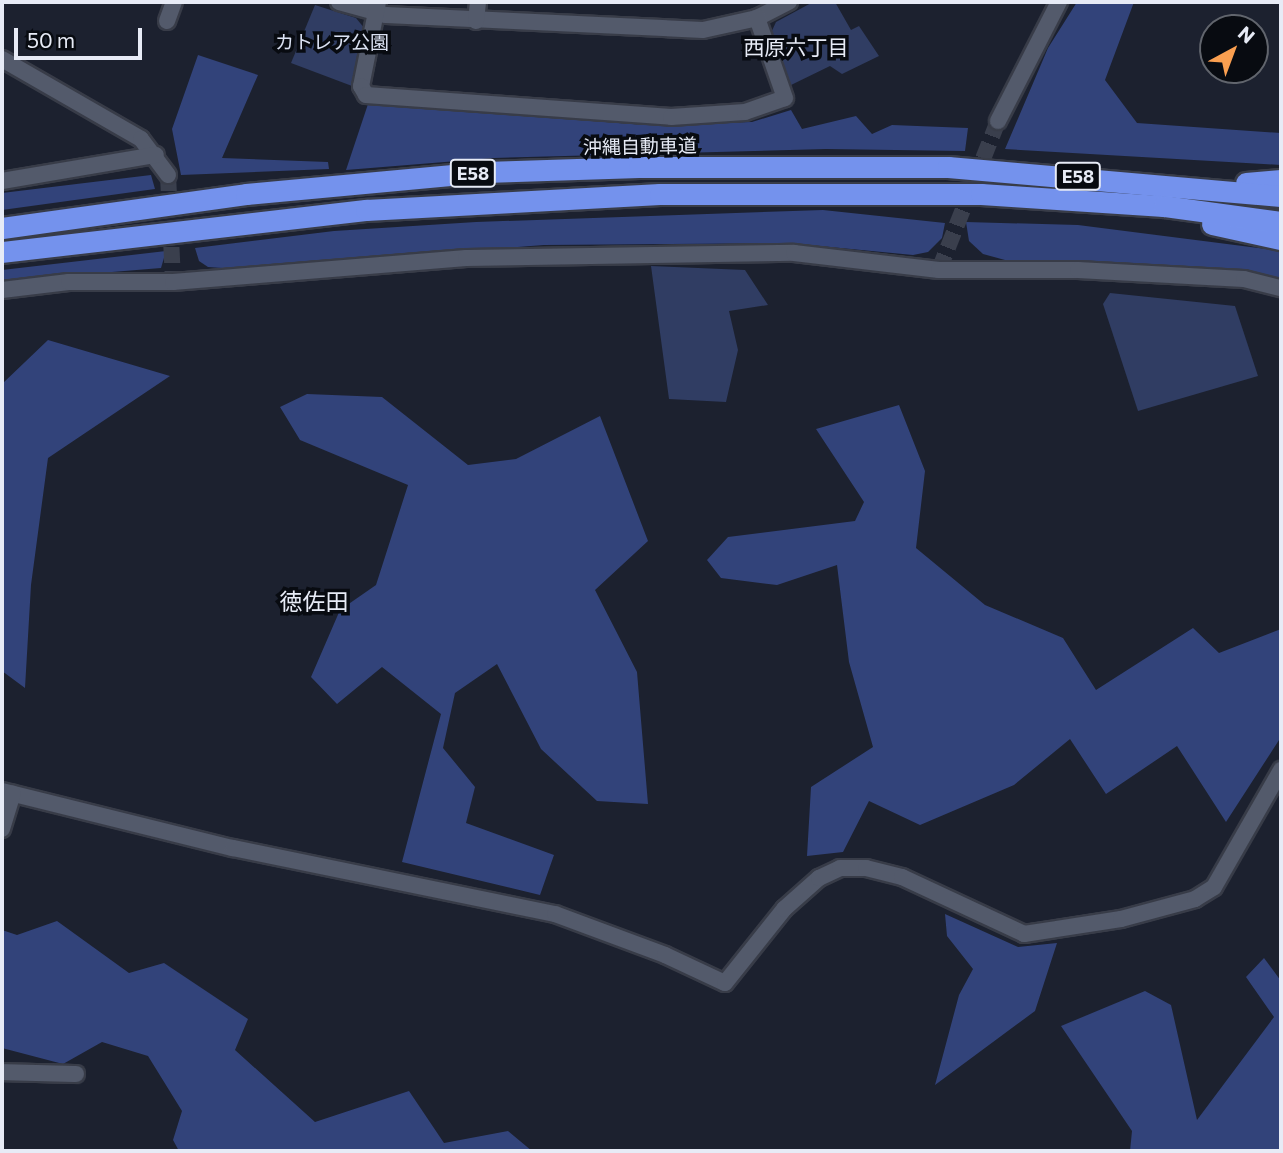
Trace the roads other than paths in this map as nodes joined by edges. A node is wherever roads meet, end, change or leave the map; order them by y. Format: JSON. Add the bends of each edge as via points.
{"nodes":[{"id":1,"x":174,"y":2,"type":"edge"},
{"id":2,"x":339,"y":2,"type":"edge"},
{"id":3,"x":478,"y":2,"type":"edge"},
{"id":4,"x":789,"y":2,"type":"edge"},
{"id":5,"x":1059,"y":2,"type":"edge"},
{"id":6,"x":378,"y":8,"type":"edge"},
{"id":7,"x":757,"y":18,"type":"junction"},
{"id":8,"x":167,"y":21,"type":"dead end"},
{"id":9,"x":476,"y":21,"type":"junction"},
{"id":10,"x":2,"y":59,"type":"edge"},
{"id":11,"x":998,"y":121,"type":"tunnel mouth"},
{"id":12,"x":156,"y":155,"type":"junction"},
{"id":13,"x":168,"y":175,"type":"tunnel mouth"},
{"id":14,"x":1281,"y":180,"type":"edge"},
{"id":15,"x":2,"y":181,"type":"edge"},
{"id":16,"x":1209,"y":187,"type":"junction"},
{"id":17,"x":1281,"y":196,"type":"edge"},
{"id":18,"x":1164,"y":206,"type":"junction"},
{"id":19,"x":1281,"y":222,"type":"edge"},
{"id":20,"x":2,"y":228,"type":"edge"},
{"id":21,"x":1281,"y":239,"type":"edge"},
{"id":22,"x":2,"y":252,"type":"edge"},
{"id":23,"x":1281,"y":288,"type":"edge"},
{"id":24,"x":2,"y":290,"type":"edge"},
{"id":25,"x":1281,"y":770,"type":"edge"},
{"id":26,"x":7,"y":792,"type":"edge"},
{"id":27,"x":2,"y":829,"type":"edge"},
{"id":28,"x":2,"y":1072,"type":"edge"},
{"id":29,"x":76,"y":1073,"type":"dead end"}],
"edges":[{"from":1,"to":8,"type":"street"},
{"from":2,"to":6,"type":"street"},
{"from":3,"to":9,"type":"street"},
{"from":4,"to":7,"type":"street"},
{"from":5,"to":11,"type":"street"},
{"from":6,"to":7,"type":"street","via":[[361,86],[366,95],[671,117],[745,112],[785,98]]},
{"from":6,"to":9,"type":"street"},
{"from":7,"to":9,"type":"street","via":[[703,30]]},
{"from":10,"to":12,"type":"street","via":[[141,139]]},
{"from":12,"to":13,"type":"street"},
{"from":12,"to":15,"type":"street"},
{"from":14,"to":16,"type":"highway"},
{"from":16,"to":17,"type":"highway","name":"沖縄自動車道","number":"E58"},
{"from":16,"to":20,"type":"highway","name":"沖縄自動車道","number":"E58","via":[[948,167],[485,172],[246,194]]},
{"from":18,"to":19,"type":"highway","number":"E58"},
{"from":18,"to":21,"type":"highway","via":[[1220,228]]},
{"from":18,"to":22,"type":"highway","number":"E58","via":[[909,192],[660,194],[290,217]]},
{"from":23,"to":24,"type":"street","via":[[1244,279],[1077,270],[940,270],[794,253],[466,258],[173,282],[69,282]]},
{"from":25,"to":26,"type":"street","via":[[1214,887],[1195,899],[1121,919],[1024,933],[902,877],[866,868],[841,868],[819,878],[784,909],[725,983],[555,914],[233,848]]},
{"from":26,"to":27,"type":"street"},
{"from":28,"to":29,"type":"street"}]}
